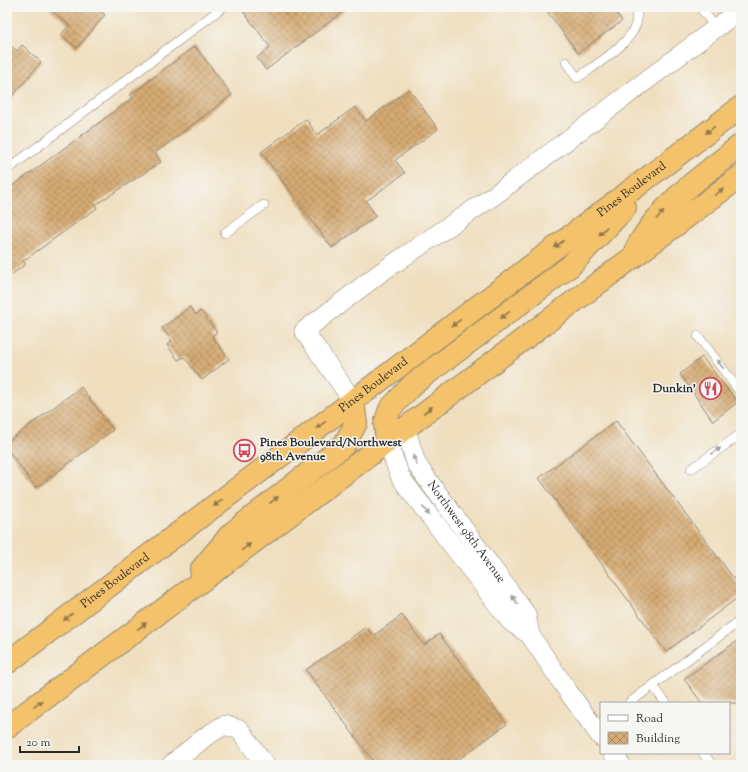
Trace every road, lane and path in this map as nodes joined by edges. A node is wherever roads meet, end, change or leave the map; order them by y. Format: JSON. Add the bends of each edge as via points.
{"nodes":[{"id":1,"x":223,"y":7,"type":"edge"},
{"id":2,"x":633,"y":7,"type":"edge"},
{"id":3,"x":700,"y":7,"type":"edge"},
{"id":4,"x":741,"y":9,"type":"edge"},
{"id":5,"x":716,"y":28,"type":"junction"},
{"id":6,"x":566,"y":62,"type":"dead end"},
{"id":7,"x":741,"y":107,"type":"edge"},
{"id":8,"x":741,"y":145,"type":"edge"},
{"id":9,"x":668,"y":162,"type":"junction"},
{"id":10,"x":7,"y":170,"type":"edge"},
{"id":11,"x":741,"y":176,"type":"edge"},
{"id":12,"x":264,"y":205,"type":"dead end"},
{"id":13,"x":225,"y":233,"type":"dead end"},
{"id":14,"x":631,"y":259,"type":"junction"},
{"id":15,"x":698,"y":336,"type":"dead end"},
{"id":16,"x":741,"y":393,"type":"edge"},
{"id":17,"x":352,"y":401,"type":"junction"},
{"id":18,"x":405,"y":427,"type":"junction"},
{"id":19,"x":741,"y":434,"type":"edge"},
{"id":20,"x":387,"y":441,"type":"junction"},
{"id":21,"x":691,"y":469,"type":"dead end"},
{"id":22,"x":179,"y":598,"type":"junction"},
{"id":23,"x":741,"y":620,"type":"edge"},
{"id":24,"x":530,"y":635,"type":"junction"},
{"id":25,"x":7,"y":664,"type":"edge"},
{"id":26,"x":653,"y":686,"type":"junction"},
{"id":27,"x":630,"y":702,"type":"edge"},
{"id":28,"x":665,"y":702,"type":"edge"},
{"id":29,"x":7,"y":728,"type":"edge"},
{"id":30,"x":599,"y":730,"type":"edge"},
{"id":31,"x":614,"y":754,"type":"edge"},
{"id":32,"x":704,"y":754,"type":"edge"},
{"id":33,"x":171,"y":765,"type":"edge"},
{"id":34,"x":265,"y":765,"type":"edge"},
{"id":35,"x":621,"y":765,"type":"edge"},
{"id":36,"x":712,"y":765,"type":"edge"}],
"edges":[{"from":1,"to":10,"type":"lane"},
{"from":2,"to":6,"type":"lane","via":[[636,11],[636,26],[625,43],[578,78]]},
{"from":3,"to":5,"type":"lane"},
{"from":4,"to":5,"type":"street"},
{"from":5,"to":17,"type":"street","via":[[492,197],[380,273],[304,331]]},
{"from":7,"to":9,"type":"highway","name":"Pines Boulevard","one_way":true},
{"from":14,"to":8,"type":"highway","one_way":true,"via":[[646,232],[678,196]]},
{"from":9,"to":17,"type":"highway","name":"Pines Boulevard","one_way":true},
{"from":9,"to":20,"type":"highway","one_way":true,"via":[[570,266],[412,385],[390,409],[385,424]]},
{"from":14,"to":11,"type":"highway","one_way":true},
{"from":12,"to":13,"type":"lane"},
{"from":18,"to":14,"type":"highway","one_way":true},
{"from":16,"to":15,"type":"lane","one_way":true},
{"from":22,"to":17,"type":"highway","one_way":true,"via":[[230,534],[344,444],[356,423]]},
{"from":17,"to":25,"type":"highway","name":"Pines Boulevard","one_way":true},
{"from":18,"to":20,"type":"highway"},
{"from":24,"to":18,"type":"street","name":"Northwest 98th Avenue","one_way":true,"via":[[526,614],[416,463]]},
{"from":21,"to":19,"type":"lane","one_way":true},
{"from":22,"to":20,"type":"highway","one_way":true},
{"from":20,"to":24,"type":"street","name":"Northwest 98th Avenue","one_way":true,"via":[[406,485],[511,622]]},
{"from":29,"to":22,"type":"highway","one_way":true},
{"from":23,"to":26,"type":"lane"},
{"from":24,"to":30,"type":"street","name":"Northwest 98th Avenue","via":[[569,694]]},
{"from":26,"to":27,"type":"lane"},
{"from":26,"to":28,"type":"lane"},
{"from":31,"to":35,"type":"street"},
{"from":32,"to":36,"type":"lane"},
{"from":33,"to":34,"type":"street","via":[[224,725],[240,730]]}]}
